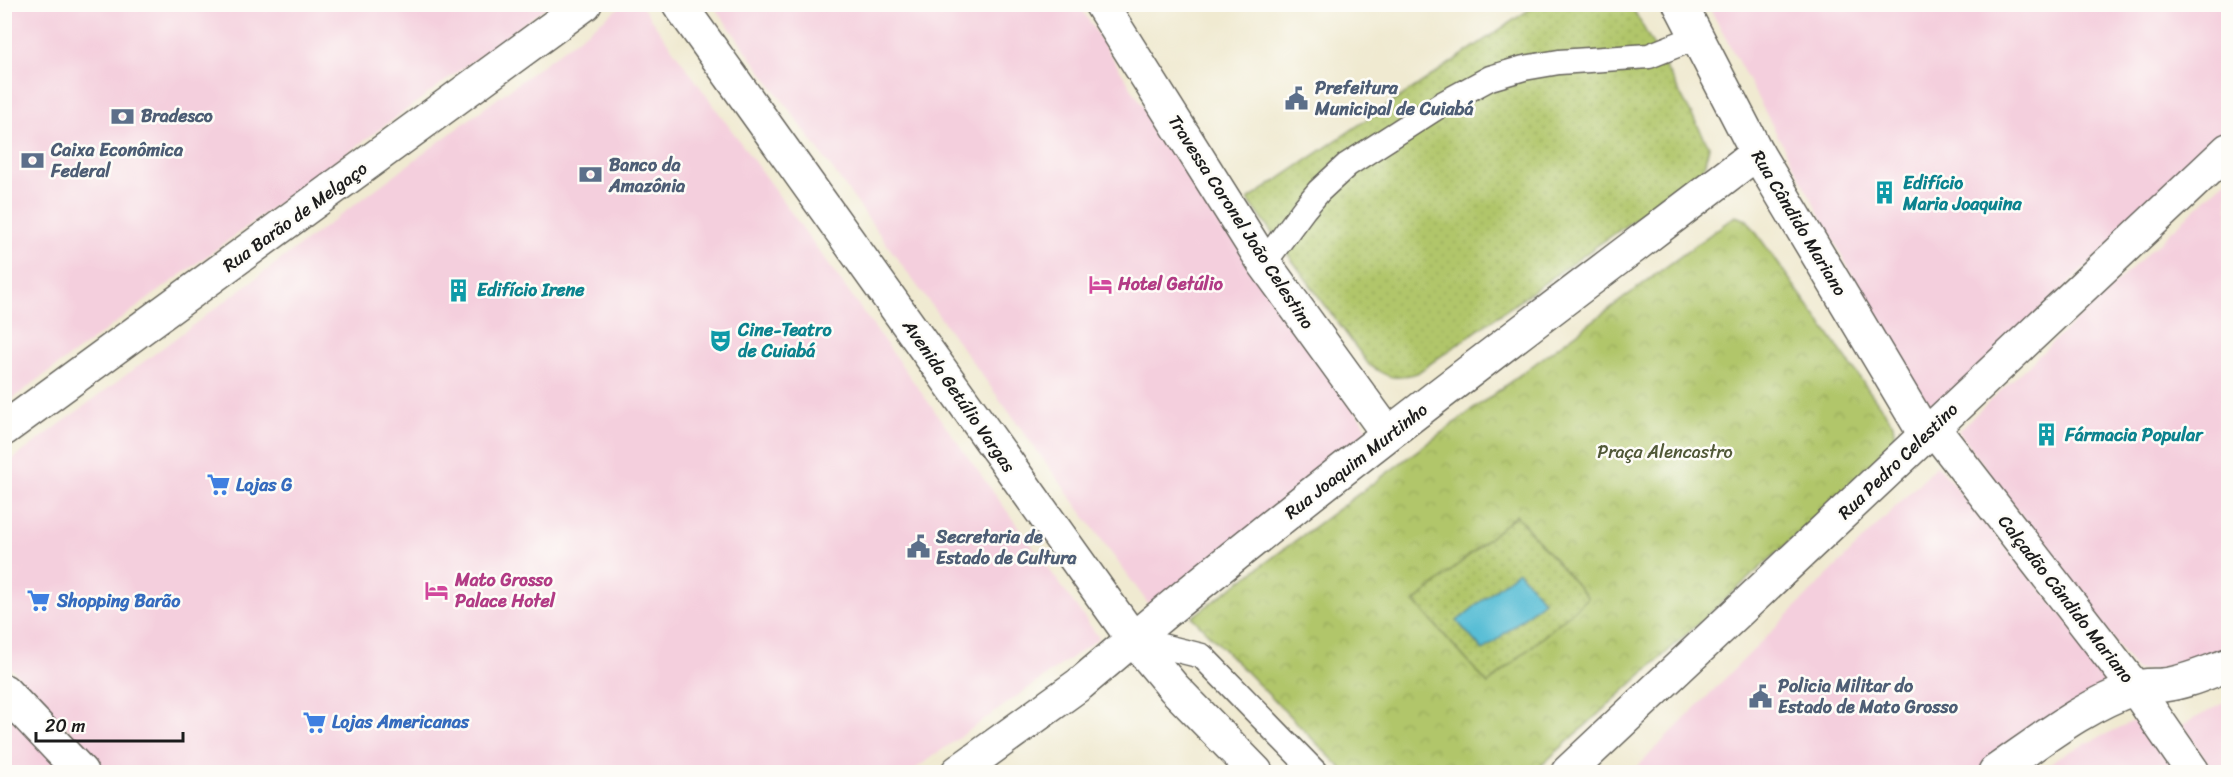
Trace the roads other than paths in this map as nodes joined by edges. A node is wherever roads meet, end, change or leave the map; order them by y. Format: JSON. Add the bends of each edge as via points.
{"nodes":[{"id":1,"x":585,"y":4,"type":"edge"},
{"id":2,"x":680,"y":4,"type":"edge"},
{"id":3,"x":1101,"y":4,"type":"edge"},
{"id":4,"x":1680,"y":4,"type":"edge"},
{"id":5,"x":1697,"y":37,"type":"junction"},
{"id":6,"x":2229,"y":150,"type":"edge"},
{"id":7,"x":1757,"y":153,"type":"junction"},
{"id":8,"x":1264,"y":263,"type":"junction"},
{"id":9,"x":4,"y":429,"type":"edge"},
{"id":10,"x":1930,"y":432,"type":"junction"},
{"id":11,"x":1388,"y":434,"type":"junction"},
{"id":12,"x":1132,"y":639,"type":"junction"},
{"id":13,"x":2229,"y":665,"type":"edge"},
{"id":14,"x":2135,"y":688,"type":"junction"},
{"id":15,"x":4,"y":691,"type":"edge"},
{"id":16,"x":81,"y":772,"type":"edge"},
{"id":17,"x":958,"y":772,"type":"edge"},
{"id":18,"x":1256,"y":772,"type":"edge"},
{"id":19,"x":1315,"y":772,"type":"edge"},
{"id":20,"x":1568,"y":772,"type":"edge"},
{"id":21,"x":1995,"y":772,"type":"edge"},
{"id":22,"x":2193,"y":772,"type":"edge"}],
"edges":[{"from":1,"to":9,"type":"street","name":"Rua Barão de Melgaço"},
{"from":2,"to":12,"type":"street","name":"Avenida Getúlio Vargas"},
{"from":3,"to":8,"type":"street","name":"Travessa Coronel João Celestino"},
{"from":4,"to":5,"type":"street","name":"Rua Cândido Mariano"},
{"from":5,"to":7,"type":"street","name":"Rua Cândido Mariano"},
{"from":5,"to":8,"type":"lane","via":[[1649,56],[1559,62],[1490,78],[1347,165],[1318,191]]},
{"from":6,"to":10,"type":"street","name":"Rua Pedro Celestino"},
{"from":7,"to":10,"type":"street","name":"Rua Cândido Mariano"},
{"from":7,"to":11,"type":"street","name":"Rua Joaquim Murtinho"},
{"from":8,"to":11,"type":"street","name":"Travessa Coronel João Celestino"},
{"from":10,"to":14,"type":"street","name":"Calçadão Cândido Mariano"},
{"from":10,"to":20,"type":"street","name":"Rua Pedro Celestino"},
{"from":11,"to":12,"type":"street","name":"Rua Joaquim Murtinho"},
{"from":12,"to":17,"type":"street","name":"Rua Joaquim Murtinho","via":[[1080,684]]},
{"from":12,"to":18,"type":"street","name":"Avenida Getúlio Vargas"},
{"from":12,"to":19,"type":"lane","via":[[1202,656]]},
{"from":13,"to":14,"type":"street","via":[[2184,680]]},
{"from":14,"to":21,"type":"street","via":[[2082,714]]},
{"from":14,"to":22,"type":"street","name":"Calçadão Cândido Mariano"},
{"from":15,"to":16,"type":"street"}]}
